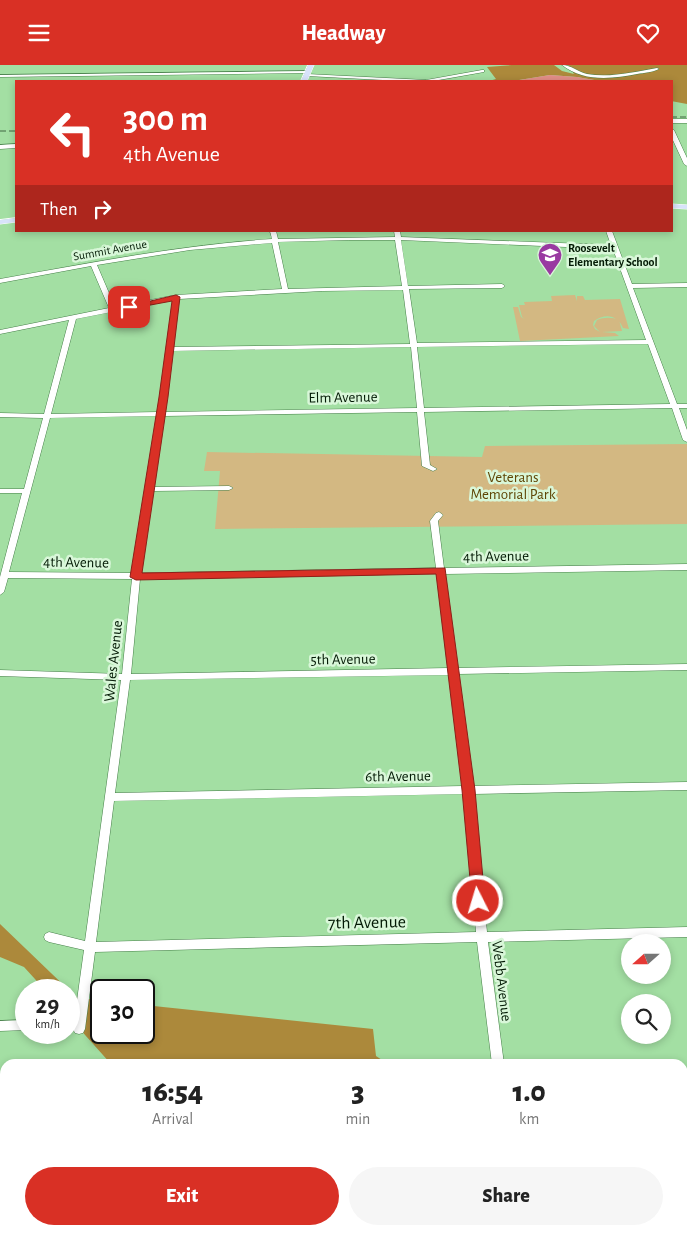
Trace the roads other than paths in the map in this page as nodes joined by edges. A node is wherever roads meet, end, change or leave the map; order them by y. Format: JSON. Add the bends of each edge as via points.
{"nodes":[{"id":1,"x":149,"y":65,"type":"edge"},
{"id":2,"x":564,"y":65,"type":"edge"},
{"id":3,"x":656,"y":69,"type":"dead end"},
{"id":4,"x":482,"y":71,"type":"dead end"},
{"id":5,"x":307,"y":73,"type":"edge"},
{"id":6,"x":146,"y":74,"type":"junction"},
{"id":7,"x":0,"y":76,"type":"edge"},
{"id":8,"x":411,"y":80,"type":"edge"},
{"id":9,"x":432,"y":80,"type":"edge"},
{"id":10,"x":673,"y":121,"type":"edge"},
{"id":11,"x":687,"y":121,"type":"edge"},
{"id":12,"x":673,"y":134,"type":"edge"},
{"id":13,"x":687,"y":143,"type":"edge"},
{"id":14,"x":679,"y":144,"type":"junction"},
{"id":15,"x":673,"y":145,"type":"edge"},
{"id":16,"x":15,"y":146,"type":"edge"},
{"id":17,"x":0,"y":147,"type":"edge"},
{"id":18,"x":687,"y":164,"type":"edge"},
{"id":19,"x":673,"y":206,"type":"edge"},
{"id":20,"x":687,"y":207,"type":"edge"},
{"id":21,"x":15,"y":220,"type":"edge"},
{"id":22,"x":0,"y":223,"type":"edge"},
{"id":23,"x":273,"y":232,"type":"edge"},
{"id":24,"x":609,"y":232,"type":"edge"},
{"id":25,"x":397,"y":235,"type":"edge"},
{"id":26,"x":275,"y":241,"type":"junction"},
{"id":27,"x":614,"y":247,"type":"junction"},
{"id":28,"x":94,"y":265,"type":"junction"},
{"id":29,"x":0,"y":281,"type":"edge"},
{"id":30,"x":687,"y":285,"type":"edge"},
{"id":31,"x":502,"y":286,"type":"dead end"},
{"id":32,"x":630,"y":286,"type":"junction"},
{"id":33,"x":405,"y":288,"type":"junction"},
{"id":34,"x":285,"y":291,"type":"junction"},
{"id":35,"x":176,"y":297,"type":"junction"},
{"id":36,"x":114,"y":310,"type":"junction"},
{"id":37,"x":73,"y":318,"type":"junction"},
{"id":38,"x":0,"y":332,"type":"edge"},
{"id":39,"x":650,"y":342,"type":"junction"},
{"id":40,"x":414,"y":346,"type":"junction"},
{"id":41,"x":171,"y":349,"type":"junction"},
{"id":42,"x":687,"y":406,"type":"edge"},
{"id":43,"x":675,"y":407,"type":"junction"},
{"id":44,"x":421,"y":409,"type":"junction"},
{"id":45,"x":161,"y":414,"type":"junction"},
{"id":46,"x":0,"y":415,"type":"edge"},
{"id":47,"x":46,"y":416,"type":"junction"},
{"id":48,"x":687,"y":440,"type":"edge"},
{"id":49,"x":432,"y":469,"type":"dead end"},
{"id":50,"x":149,"y":489,"type":"junction"},
{"id":51,"x":229,"y":489,"type":"dead end"},
{"id":52,"x":0,"y":491,"type":"edge"},
{"id":53,"x":27,"y":491,"type":"junction"},
{"id":54,"x":439,"y":515,"type":"dead end"},
{"id":55,"x":687,"y":567,"type":"edge"},
{"id":56,"x":441,"y":571,"type":"junction"},
{"id":57,"x":4,"y":575,"type":"junction"},
{"id":58,"x":136,"y":577,"type":"junction"},
{"id":59,"x":0,"y":592,"type":"edge"},
{"id":60,"x":687,"y":667,"type":"edge"},
{"id":61,"x":454,"y":670,"type":"junction"},
{"id":62,"x":0,"y":673,"type":"edge"},
{"id":63,"x":126,"y":677,"type":"junction"},
{"id":64,"x":687,"y":786,"type":"edge"},
{"id":65,"x":468,"y":790,"type":"junction"},
{"id":66,"x":110,"y":797,"type":"junction"},
{"id":67,"x":687,"y":932,"type":"edge"},
{"id":68,"x":49,"y":937,"type":"dead end"},
{"id":69,"x":482,"y":937,"type":"junction"},
{"id":70,"x":90,"y":947,"type":"junction"},
{"id":71,"x":80,"y":1015,"type":"edge"},
{"id":72,"x":15,"y":1025,"type":"edge"},
{"id":73,"x":0,"y":1026,"type":"edge"},
{"id":74,"x":497,"y":1059,"type":"edge"}],
"edges":[{"from":1,"to":6,"type":"street"},
{"from":2,"to":3,"type":"street","via":[[597,77]]},
{"from":4,"to":9,"type":"street"},
{"from":5,"to":6,"type":"street"},
{"from":5,"to":8,"type":"street"},
{"from":6,"to":7,"type":"street"},
{"from":10,"to":11,"type":"street"},
{"from":12,"to":14,"type":"street"},
{"from":13,"to":14,"type":"street"},
{"from":14,"to":15,"type":"street"},
{"from":14,"to":18,"type":"street"},
{"from":16,"to":17,"type":"street"},
{"from":19,"to":20,"type":"main road"},
{"from":21,"to":22,"type":"main road"},
{"from":23,"to":26,"type":"street"},
{"from":24,"to":27,"type":"street"},
{"from":25,"to":26,"type":"street","name":"Summit Avenue"},
{"from":25,"to":27,"type":"street","name":"Summit Avenue"},
{"from":25,"to":33,"type":"street"},
{"from":26,"to":28,"type":"street","name":"Summit Avenue","via":[[190,248]]},
{"from":26,"to":34,"type":"street"},
{"from":27,"to":32,"type":"street"},
{"from":28,"to":29,"type":"street","name":"Summit Avenue"},
{"from":28,"to":36,"type":"street"},
{"from":30,"to":32,"type":"street"},
{"from":31,"to":33,"type":"street"},
{"from":32,"to":39,"type":"street"},
{"from":33,"to":34,"type":"street"},
{"from":33,"to":40,"type":"street"},
{"from":34,"to":35,"type":"street"},
{"from":35,"to":36,"type":"street"},
{"from":35,"to":41,"type":"street","name":"Wales Avenue"},
{"from":36,"to":37,"type":"street"},
{"from":37,"to":38,"type":"street"},
{"from":37,"to":47,"type":"street"},
{"from":39,"to":40,"type":"street"},
{"from":39,"to":43,"type":"street"},
{"from":40,"to":41,"type":"street"},
{"from":40,"to":44,"type":"street"},
{"from":41,"to":45,"type":"street","name":"Wales Avenue"},
{"from":42,"to":43,"type":"street","name":"Elm Avenue"},
{"from":43,"to":44,"type":"street","name":"Elm Avenue"},
{"from":43,"to":48,"type":"street"},
{"from":44,"to":45,"type":"street","name":"Elm Avenue"},
{"from":44,"to":49,"type":"street","via":[[426,466]]},
{"from":45,"to":47,"type":"street","name":"Elm Avenue"},
{"from":45,"to":50,"type":"street","name":"Wales Avenue"},
{"from":46,"to":47,"type":"street","name":"Elm Avenue"},
{"from":47,"to":53,"type":"street"},
{"from":50,"to":51,"type":"street"},
{"from":50,"to":58,"type":"street","name":"Wales Avenue"},
{"from":52,"to":53,"type":"street"},
{"from":53,"to":57,"type":"street"},
{"from":54,"to":56,"type":"street","name":"Webb Avenue","via":[[434,521]]},
{"from":55,"to":56,"type":"street","name":"4th Avenue"},
{"from":56,"to":58,"type":"street","name":"4th Avenue"},
{"from":56,"to":61,"type":"street","name":"Webb Avenue"},
{"from":57,"to":58,"type":"street","name":"4th Avenue"},
{"from":57,"to":59,"type":"street"},
{"from":58,"to":63,"type":"street","name":"Wales Avenue"},
{"from":60,"to":61,"type":"street","name":"5th Avenue"},
{"from":61,"to":63,"type":"street","name":"5th Avenue"},
{"from":61,"to":65,"type":"street","name":"Webb Avenue"},
{"from":62,"to":63,"type":"street","name":"5th Avenue"},
{"from":63,"to":66,"type":"street","name":"Wales Avenue"},
{"from":64,"to":65,"type":"street","name":"6th Avenue"},
{"from":65,"to":66,"type":"street","name":"6th Avenue"},
{"from":65,"to":69,"type":"street","name":"Webb Avenue"},
{"from":66,"to":70,"type":"street","name":"Wales Avenue"},
{"from":67,"to":69,"type":"street","name":"7th Avenue"},
{"from":68,"to":70,"type":"street","name":"7th Avenue"},
{"from":69,"to":70,"type":"street","name":"7th Avenue"},
{"from":69,"to":74,"type":"street","name":"Webb Avenue"},
{"from":70,"to":71,"type":"street","name":"Wales Avenue"},
{"from":72,"to":73,"type":"street"}]}
